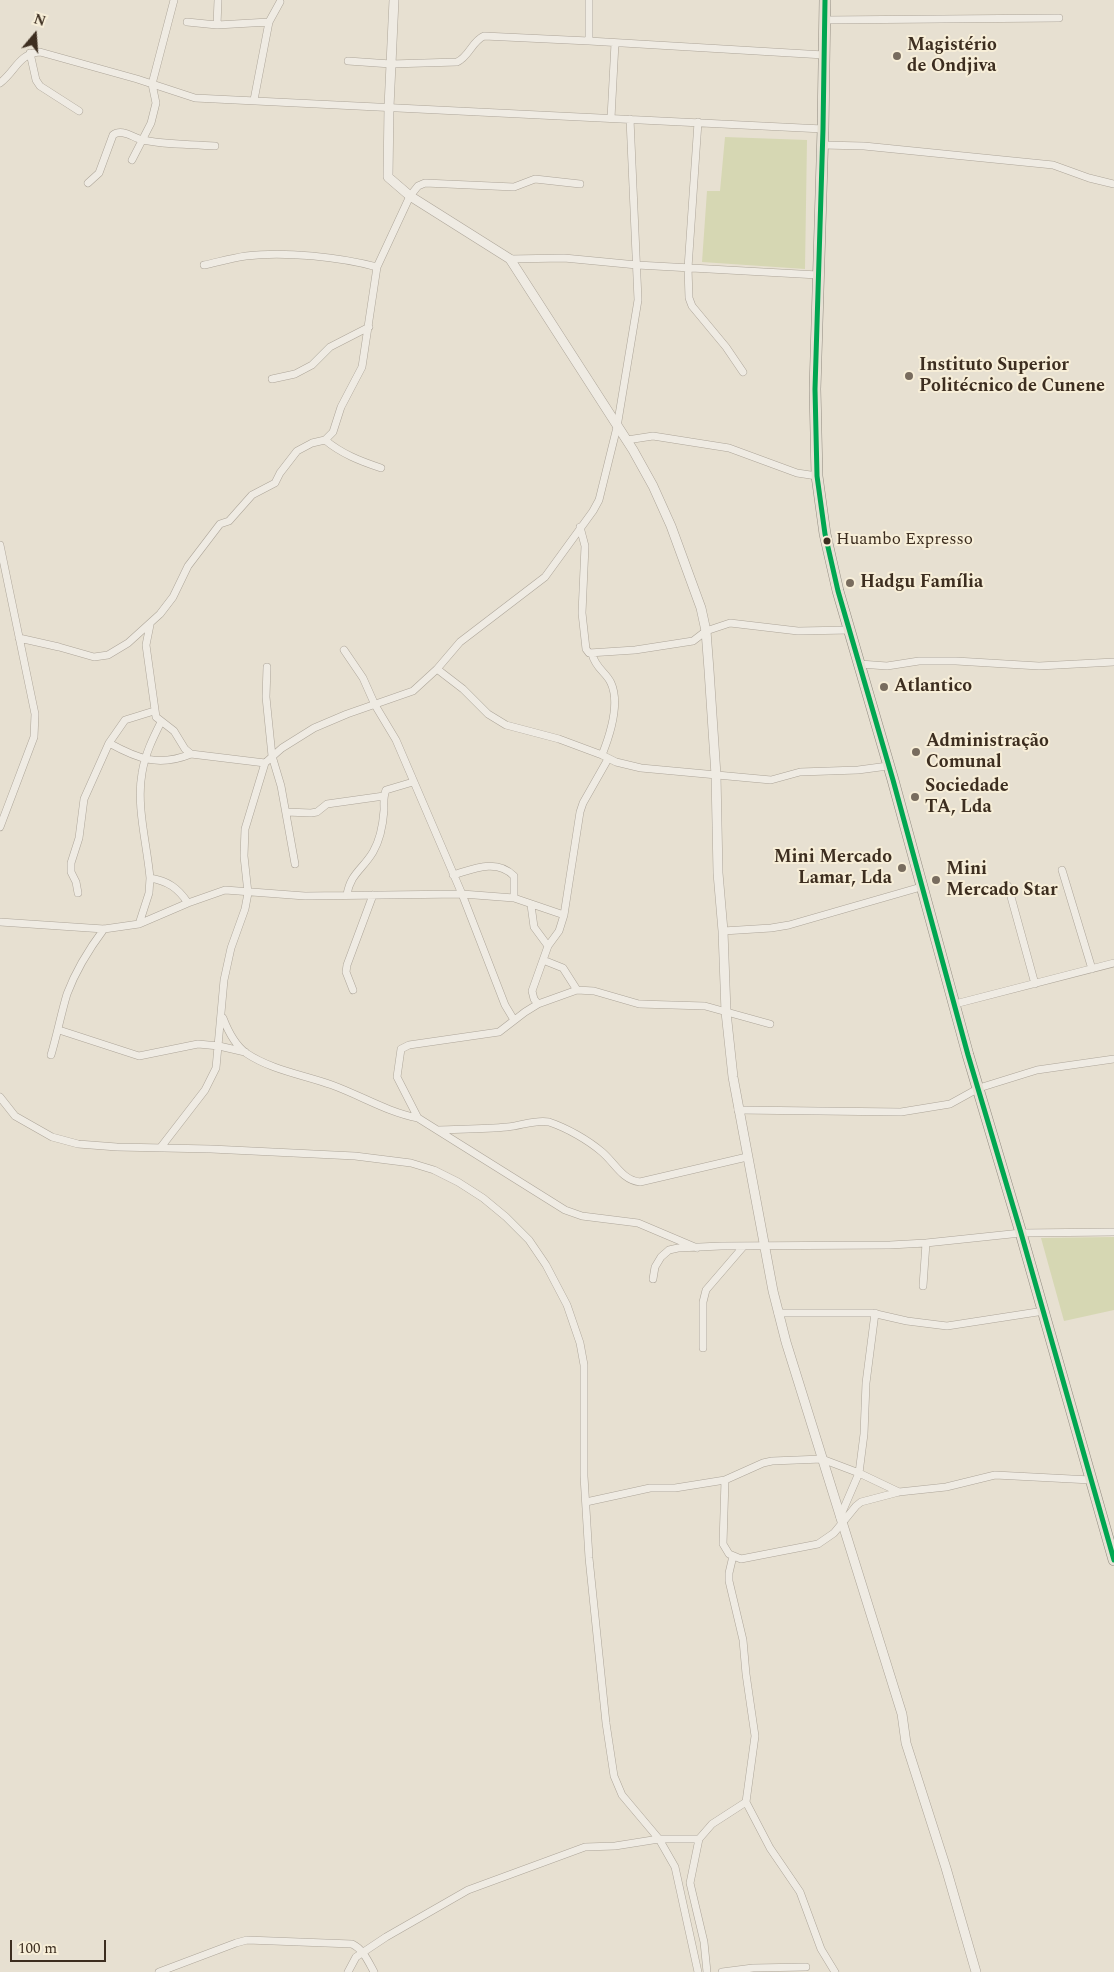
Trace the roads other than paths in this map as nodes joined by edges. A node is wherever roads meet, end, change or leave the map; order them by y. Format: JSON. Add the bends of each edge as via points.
{"nodes":[{"id":1,"x":174,"y":0,"type":"edge"},
{"id":2,"x":218,"y":0,"type":"edge"},
{"id":3,"x":394,"y":0,"type":"edge"},
{"id":4,"x":589,"y":0,"type":"edge"},
{"id":5,"x":825,"y":0,"type":"edge"},
{"id":6,"x":280,"y":2,"type":"dead end"},
{"id":7,"x":1059,"y":18,"type":"dead end"},
{"id":8,"x":825,"y":20,"type":"junction"},
{"id":9,"x":187,"y":22,"type":"dead end"},
{"id":10,"x":269,"y":22,"type":"junction"},
{"id":11,"x":217,"y":25,"type":"junction"},
{"id":12,"x":589,"y":41,"type":"junction"},
{"id":13,"x":615,"y":43,"type":"junction"},
{"id":14,"x":30,"y":53,"type":"junction"},
{"id":15,"x":824,"y":56,"type":"junction"},
{"id":16,"x":348,"y":61,"type":"dead end"},
{"id":17,"x":390,"y":64,"type":"junction"},
{"id":18,"x":0,"y":83,"type":"edge"},
{"id":19,"x":152,"y":84,"type":"junction"},
{"id":20,"x":254,"y":100,"type":"junction"},
{"id":21,"x":389,"y":107,"type":"junction"},
{"id":22,"x":79,"y":111,"type":"dead end"},
{"id":23,"x":611,"y":118,"type":"junction"},
{"id":24,"x":630,"y":119,"type":"junction"},
{"id":25,"x":698,"y":122,"type":"junction"},
{"id":26,"x":823,"y":129,"type":"junction"},
{"id":27,"x":141,"y":139,"type":"junction"},
{"id":28,"x":823,"y":145,"type":"junction"},
{"id":29,"x":215,"y":146,"type":"dead end"},
{"id":30,"x":132,"y":160,"type":"dead end"},
{"id":31,"x":88,"y":183,"type":"dead end"},
{"id":32,"x":580,"y":184,"type":"dead end"},
{"id":33,"x":1114,"y":184,"type":"edge"},
{"id":34,"x":410,"y":196,"type":"junction"},
{"id":35,"x":510,"y":259,"type":"junction"},
{"id":36,"x":204,"y":265,"type":"dead end"},
{"id":37,"x":637,"y":265,"type":"junction"},
{"id":38,"x":377,"y":267,"type":"junction"},
{"id":39,"x":688,"y":268,"type":"junction"},
{"id":40,"x":818,"y":275,"type":"junction"},
{"id":41,"x":369,"y":327,"type":"junction"},
{"id":42,"x":743,"y":372,"type":"dead end"},
{"id":43,"x":272,"y":379,"type":"dead end"},
{"id":44,"x":618,"y":427,"type":"junction"},
{"id":45,"x":325,"y":440,"type":"junction"},
{"id":46,"x":627,"y":440,"type":"junction"},
{"id":47,"x":381,"y":468,"type":"dead end"},
{"id":48,"x":817,"y":476,"type":"junction"},
{"id":49,"x":580,"y":527,"type":"junction"},
{"id":50,"x":0,"y":545,"type":"edge"},
{"id":51,"x":150,"y":624,"type":"junction"},
{"id":52,"x":850,"y":630,"type":"junction"},
{"id":53,"x":706,"y":631,"type":"junction"},
{"id":54,"x":19,"y":638,"type":"junction"},
{"id":55,"x":344,"y":650,"type":"dead end"},
{"id":56,"x":592,"y":654,"type":"junction"},
{"id":57,"x":1114,"y":662,"type":"edge"},
{"id":58,"x":860,"y":664,"type":"junction"},
{"id":59,"x":267,"y":667,"type":"dead end"},
{"id":60,"x":437,"y":669,"type":"junction"},
{"id":61,"x":375,"y":705,"type":"junction"},
{"id":62,"x":154,"y":711,"type":"junction"},
{"id":63,"x":161,"y":722,"type":"junction"},
{"id":64,"x":109,"y":743,"type":"junction"},
{"id":65,"x":191,"y":754,"type":"junction"},
{"id":66,"x":272,"y":756,"type":"junction"},
{"id":67,"x":605,"y":757,"type":"junction"},
{"id":68,"x":145,"y":760,"type":"junction"},
{"id":69,"x":265,"y":764,"type":"junction"},
{"id":70,"x":888,"y":766,"type":"junction"},
{"id":71,"x":716,"y":775,"type":"junction"},
{"id":72,"x":413,"y":782,"type":"junction"},
{"id":73,"x":384,"y":796,"type":"junction"},
{"id":74,"x":286,"y":812,"type":"junction"},
{"id":75,"x":0,"y":827,"type":"edge"},
{"id":76,"x":295,"y":864,"type":"dead end"},
{"id":77,"x":1062,"y":870,"type":"dead end"},
{"id":78,"x":453,"y":875,"type":"junction"},
{"id":79,"x":150,"y":878,"type":"junction"},
{"id":80,"x":1008,"y":886,"type":"dead end"},
{"id":81,"x":922,"y":887,"type":"junction"},
{"id":82,"x":78,"y":893,"type":"dead end"},
{"id":83,"x":248,"y":893,"type":"junction"},
{"id":84,"x":462,"y":894,"type":"junction"},
{"id":85,"x":347,"y":895,"type":"junction"},
{"id":86,"x":373,"y":895,"type":"junction"},
{"id":87,"x":514,"y":898,"type":"junction"},
{"id":88,"x":188,"y":903,"type":"junction"},
{"id":89,"x":532,"y":905,"type":"junction"},
{"id":90,"x":564,"y":915,"type":"junction"},
{"id":91,"x":0,"y":922,"type":"edge"},
{"id":92,"x":139,"y":924,"type":"junction"},
{"id":93,"x":104,"y":929,"type":"junction"},
{"id":94,"x":723,"y":931,"type":"junction"},
{"id":95,"x":548,"y":946,"type":"junction"},
{"id":96,"x":543,"y":960,"type":"junction"},
{"id":97,"x":1114,"y":963,"type":"edge"},
{"id":98,"x":1092,"y":969,"type":"junction"},
{"id":99,"x":1035,"y":984,"type":"junction"},
{"id":100,"x":353,"y":990,"type":"dead end"},
{"id":101,"x":577,"y":990,"type":"junction"},
{"id":102,"x":538,"y":1004,"type":"junction"},
{"id":103,"x":955,"y":1004,"type":"junction"},
{"id":104,"x":726,"y":1012,"type":"junction"},
{"id":105,"x":222,"y":1015,"type":"junction"},
{"id":106,"x":514,"y":1020,"type":"junction"},
{"id":107,"x":770,"y":1024,"type":"dead end"},
{"id":108,"x":59,"y":1030,"type":"junction"},
{"id":109,"x":219,"y":1046,"type":"junction"},
{"id":110,"x":245,"y":1052,"type":"junction"},
{"id":111,"x":51,"y":1056,"type":"dead end"},
{"id":112,"x":1114,"y":1059,"type":"edge"},
{"id":113,"x":978,"y":1088,"type":"junction"},
{"id":114,"x":0,"y":1097,"type":"edge"},
{"id":115,"x":738,"y":1110,"type":"junction"},
{"id":116,"x":418,"y":1118,"type":"junction"},
{"id":117,"x":437,"y":1130,"type":"junction"},
{"id":118,"x":161,"y":1147,"type":"junction"},
{"id":119,"x":747,"y":1157,"type":"junction"},
{"id":120,"x":1114,"y":1232,"type":"edge"},
{"id":121,"x":1022,"y":1233,"type":"junction"},
{"id":122,"x":926,"y":1243,"type":"junction"},
{"id":123,"x":765,"y":1245,"type":"junction"},
{"id":124,"x":743,"y":1247,"type":"junction"},
{"id":125,"x":697,"y":1248,"type":"junction"},
{"id":126,"x":652,"y":1278,"type":"dead end"},
{"id":127,"x":923,"y":1286,"type":"dead end"},
{"id":128,"x":1044,"y":1311,"type":"junction"},
{"id":129,"x":778,"y":1313,"type":"junction"},
{"id":130,"x":874,"y":1313,"type":"junction"},
{"id":131,"x":703,"y":1348,"type":"dead end"},
{"id":132,"x":822,"y":1459,"type":"junction"},
{"id":133,"x":858,"y":1473,"type":"junction"},
{"id":134,"x":725,"y":1480,"type":"junction"},
{"id":135,"x":1091,"y":1480,"type":"junction"},
{"id":136,"x":899,"y":1492,"type":"junction"},
{"id":137,"x":586,"y":1502,"type":"junction"},
{"id":138,"x":841,"y":1520,"type":"junction"},
{"id":139,"x":733,"y":1556,"type":"junction"},
{"id":140,"x":1114,"y":1558,"type":"edge"},
{"id":141,"x":746,"y":1802,"type":"junction"},
{"id":142,"x":659,"y":1839,"type":"junction"},
{"id":143,"x":698,"y":1839,"type":"junction"},
{"id":144,"x":363,"y":1953,"type":"junction"},
{"id":145,"x":806,"y":1967,"type":"dead end"},
{"id":146,"x":159,"y":1972,"type":"edge"},
{"id":147,"x":348,"y":1972,"type":"edge"},
{"id":148,"x":374,"y":1972,"type":"edge"},
{"id":149,"x":698,"y":1972,"type":"edge"},
{"id":150,"x":707,"y":1972,"type":"edge"},
{"id":151,"x":722,"y":1972,"type":"edge"},
{"id":152,"x":835,"y":1972,"type":"edge"},
{"id":153,"x":976,"y":1972,"type":"edge"}],
"edges":[{"from":1,"to":19,"type":"street"},
{"from":2,"to":11,"type":"street"},
{"from":3,"to":17,"type":"street"},
{"from":4,"to":12,"type":"street"},
{"from":5,"to":8,"type":"main road"},
{"from":6,"to":10,"type":"street"},
{"from":7,"to":8,"type":"street"},
{"from":8,"to":15,"type":"main road"},
{"from":9,"to":11,"type":"street"},
{"from":10,"to":11,"type":"street"},
{"from":10,"to":20,"type":"street"},
{"from":12,"to":13,"type":"street"},
{"from":12,"to":17,"type":"street","via":[[484,36],[457,62]]},
{"from":13,"to":15,"type":"street"},
{"from":13,"to":23,"type":"street"},
{"from":14,"to":18,"type":"street"},
{"from":14,"to":19,"type":"street","via":[[40,52]]},
{"from":14,"to":22,"type":"street","via":[[40,86]]},
{"from":15,"to":26,"type":"main road"},
{"from":16,"to":17,"type":"street"},
{"from":17,"to":21,"type":"street"},
{"from":19,"to":20,"type":"street","via":[[194,98]]},
{"from":19,"to":27,"type":"street","via":[[156,103],[151,123]]},
{"from":20,"to":21,"type":"street"},
{"from":21,"to":23,"type":"street"},
{"from":21,"to":34,"type":"street","via":[[388,177]]},
{"from":23,"to":24,"type":"street"},
{"from":24,"to":25,"type":"street"},
{"from":24,"to":37,"type":"street"},
{"from":25,"to":26,"type":"street"},
{"from":25,"to":39,"type":"street"},
{"from":26,"to":28,"type":"main road"},
{"from":27,"to":29,"type":"street"},
{"from":27,"to":30,"type":"street"},
{"from":27,"to":31,"type":"street","via":[[121,132],[113,135],[99,172]]},
{"from":28,"to":33,"type":"street","via":[[864,146],[1053,165]]},
{"from":28,"to":40,"type":"main road"},
{"from":32,"to":34,"type":"street","via":[[535,179],[514,187],[425,183]]},
{"from":34,"to":35,"type":"street"},
{"from":34,"to":38,"type":"street"},
{"from":35,"to":37,"type":"street","via":[[564,258]]},
{"from":35,"to":44,"type":"street"},
{"from":36,"to":38,"type":"street","via":[[246,256],[272,255],[350,261]]},
{"from":37,"to":39,"type":"street"},
{"from":37,"to":44,"type":"street","via":[[638,300]]},
{"from":38,"to":41,"type":"street"},
{"from":39,"to":40,"type":"street"},
{"from":39,"to":42,"type":"street","via":[[692,306]]},
{"from":40,"to":48,"type":"main road"},
{"from":41,"to":43,"type":"street","via":[[330,347],[312,365],[295,374]]},
{"from":41,"to":45,"type":"street","via":[[362,367],[341,407],[333,432]]},
{"from":44,"to":46,"type":"street"},
{"from":44,"to":49,"type":"street","via":[[599,500]]},
{"from":45,"to":47,"type":"street","via":[[354,459]]},
{"from":45,"to":51,"type":"street","via":[[297,452],[275,483],[252,496],[229,521],[220,524],[188,566],[173,596]]},
{"from":46,"to":48,"type":"street","via":[[653,436],[729,448],[797,473]]},
{"from":46,"to":53,"type":"street","via":[[671,526],[701,608]]},
{"from":48,"to":52,"type":"main road","via":[[825,534]]},
{"from":49,"to":56,"type":"street","via":[[585,546],[582,613],[586,649]]},
{"from":49,"to":60,"type":"street","via":[[538,584],[460,642]]},
{"from":50,"to":54,"type":"street"},
{"from":51,"to":54,"type":"street","via":[[108,655],[94,657]]},
{"from":51,"to":62,"type":"street","via":[[146,645]]},
{"from":52,"to":53,"type":"street","via":[[798,631],[730,623]]},
{"from":52,"to":58,"type":"main road"},
{"from":53,"to":56,"type":"street","via":[[693,641]]},
{"from":53,"to":71,"type":"street"},
{"from":54,"to":75,"type":"street","via":[[35,714],[34,737]]},
{"from":55,"to":61,"type":"street","via":[[363,678]]},
{"from":56,"to":67,"type":"street","via":[[599,670],[612,686],[613,725]]},
{"from":57,"to":58,"type":"street","via":[[1039,666],[956,661],[919,661],[887,666]]},
{"from":58,"to":70,"type":"main road"},
{"from":59,"to":66,"type":"street","via":[[266,697]]},
{"from":60,"to":61,"type":"street","via":[[413,690]]},
{"from":60,"to":67,"type":"street","via":[[488,714],[506,725],[559,739]]},
{"from":61,"to":66,"type":"street","via":[[314,728]]},
{"from":61,"to":72,"type":"street","via":[[396,740]]},
{"from":62,"to":63,"type":"street"},
{"from":62,"to":64,"type":"street","via":[[125,720]]},
{"from":63,"to":65,"type":"street","via":[[174,730]]},
{"from":63,"to":68,"type":"street"},
{"from":64,"to":68,"type":"street"},
{"from":64,"to":82,"type":"street","via":[[81,813],[71,872]]},
{"from":65,"to":68,"type":"street","via":[[180,758]]},
{"from":65,"to":69,"type":"street"},
{"from":66,"to":69,"type":"street"},
{"from":66,"to":74,"type":"street"},
{"from":67,"to":71,"type":"street","via":[[641,768]]},
{"from":67,"to":90,"type":"street","via":[[583,803]]},
{"from":68,"to":79,"type":"street","via":[[141,774],[141,807]]},
{"from":69,"to":83,"type":"street","via":[[245,829]]},
{"from":70,"to":71,"type":"street","via":[[800,772],[771,780]]},
{"from":70,"to":81,"type":"main road"},
{"from":71,"to":94,"type":"street"},
{"from":72,"to":73,"type":"street","via":[[386,790]]},
{"from":72,"to":78,"type":"street"},
{"from":73,"to":74,"type":"street","via":[[327,804],[311,813]]},
{"from":73,"to":85,"type":"street","via":[[378,839],[364,866],[348,884]]},
{"from":74,"to":76,"type":"street"},
{"from":77,"to":98,"type":"street"},
{"from":78,"to":84,"type":"street"},
{"from":78,"to":87,"type":"street","via":[[486,866],[502,867],[514,876]]},
{"from":79,"to":88,"type":"street","via":[[173,886]]},
{"from":79,"to":92,"type":"street","via":[[149,893]]},
{"from":80,"to":99,"type":"street"},
{"from":81,"to":94,"type":"street","via":[[789,925]]},
{"from":81,"to":103,"type":"main road"},
{"from":83,"to":85,"type":"street"},
{"from":83,"to":88,"type":"street","via":[[225,890]]},
{"from":83,"to":105,"type":"street","via":[[224,980]]},
{"from":84,"to":86,"type":"street"},
{"from":84,"to":87,"type":"street"},
{"from":84,"to":106,"type":"street","via":[[497,986]]},
{"from":85,"to":86,"type":"street"},
{"from":86,"to":100,"type":"street","via":[[347,965],[346,972]]},
{"from":87,"to":89,"type":"street"},
{"from":88,"to":92,"type":"street"},
{"from":89,"to":90,"type":"street"},
{"from":89,"to":95,"type":"street","via":[[535,931]]},
{"from":90,"to":95,"type":"street","via":[[559,931]]},
{"from":91,"to":93,"type":"street"},
{"from":92,"to":93,"type":"street"},
{"from":93,"to":108,"type":"street","via":[[78,970],[67,995]]},
{"from":94,"to":104,"type":"street"},
{"from":95,"to":96,"type":"street"},
{"from":96,"to":101,"type":"street","via":[[563,968]]},
{"from":96,"to":102,"type":"street","via":[[532,991]]},
{"from":97,"to":98,"type":"street"},
{"from":98,"to":99,"type":"street"},
{"from":99,"to":103,"type":"street"},
{"from":101,"to":102,"type":"street"},
{"from":101,"to":104,"type":"street","via":[[594,991],[639,1004],[699,1005]]},
{"from":102,"to":106,"type":"street"},
{"from":103,"to":113,"type":"main road"},
{"from":104,"to":107,"type":"street"},
{"from":104,"to":115,"type":"street"},
{"from":105,"to":109,"type":"street"},
{"from":105,"to":110,"type":"street","via":[[229,1034]]},
{"from":106,"to":116,"type":"street","via":[[499,1032],[409,1045],[401,1049],[397,1077]]},
{"from":108,"to":109,"type":"street","via":[[139,1056],[198,1044]]},
{"from":108,"to":111,"type":"street"},
{"from":109,"to":110,"type":"street"},
{"from":109,"to":118,"type":"street","via":[[216,1068],[205,1090]]},
{"from":110,"to":116,"type":"street","via":[[267,1064],[333,1086],[399,1114]]},
{"from":112,"to":113,"type":"street","via":[[1037,1070]]},
{"from":113,"to":115,"type":"street","via":[[950,1104],[901,1112]]},
{"from":113,"to":121,"type":"main road"},
{"from":114,"to":118,"type":"street","via":[[15,1116],[52,1137],[78,1144]]},
{"from":115,"to":119,"type":"street"},
{"from":116,"to":117,"type":"street"},
{"from":117,"to":119,"type":"street","via":[[547,1122],[578,1136],[601,1151],[624,1176],[640,1182]]},
{"from":117,"to":125,"type":"street","via":[[565,1210],[582,1216],[638,1222]]},
{"from":118,"to":137,"type":"street","via":[[355,1156],[411,1163],[458,1182],[506,1217],[529,1240],[546,1265],[567,1305],[580,1343],[584,1365]]},
{"from":119,"to":123,"type":"street"},
{"from":120,"to":121,"type":"street"},
{"from":121,"to":122,"type":"street"},
{"from":121,"to":128,"type":"main road"},
{"from":122,"to":123,"type":"street"},
{"from":122,"to":127,"type":"street"},
{"from":123,"to":124,"type":"street"},
{"from":123,"to":129,"type":"street"},
{"from":124,"to":125,"type":"street"},
{"from":124,"to":131,"type":"street","via":[[706,1290]]},
{"from":125,"to":126,"type":"street","via":[[669,1250],[661,1256]]},
{"from":128,"to":130,"type":"street","via":[[948,1326]]},
{"from":128,"to":135,"type":"main road"},
{"from":129,"to":130,"type":"street"},
{"from":129,"to":132,"type":"street"},
{"from":130,"to":133,"type":"street"},
{"from":132,"to":133,"type":"street"},
{"from":132,"to":134,"type":"street","via":[[772,1462]]},
{"from":132,"to":138,"type":"street"},
{"from":133,"to":136,"type":"street"},
{"from":133,"to":138,"type":"street"},
{"from":134,"to":137,"type":"street","via":[[675,1488],[650,1488]]},
{"from":134,"to":139,"type":"street","via":[[723,1544]]},
{"from":135,"to":136,"type":"street","via":[[995,1475],[946,1487]]},
{"from":135,"to":140,"type":"main road"},
{"from":136,"to":138,"type":"street","via":[[861,1502]]},
{"from":137,"to":142,"type":"street","via":[[602,1694],[614,1776],[622,1794]]},
{"from":138,"to":139,"type":"street","via":[[834,1533],[818,1544],[752,1558]]},
{"from":138,"to":153,"type":"street","via":[[902,1714],[906,1743]]},
{"from":139,"to":141,"type":"street","via":[[728,1573],[744,1640],[755,1736]]},
{"from":141,"to":143,"type":"street","via":[[712,1824]]},
{"from":141,"to":152,"type":"street","via":[[770,1848],[800,1892],[821,1949]]},
{"from":142,"to":143,"type":"street"},
{"from":142,"to":144,"type":"street","via":[[585,1847],[468,1890]]},
{"from":142,"to":149,"type":"street","via":[[674,1867]]},
{"from":143,"to":150,"type":"street","via":[[690,1883],[704,1942]]},
{"from":144,"to":146,"type":"street","via":[[358,1947],[342,1942],[246,1940]]},
{"from":144,"to":147,"type":"street","via":[[356,1957]]},
{"from":144,"to":148,"type":"street"},
{"from":145,"to":151,"type":"street"}]}
